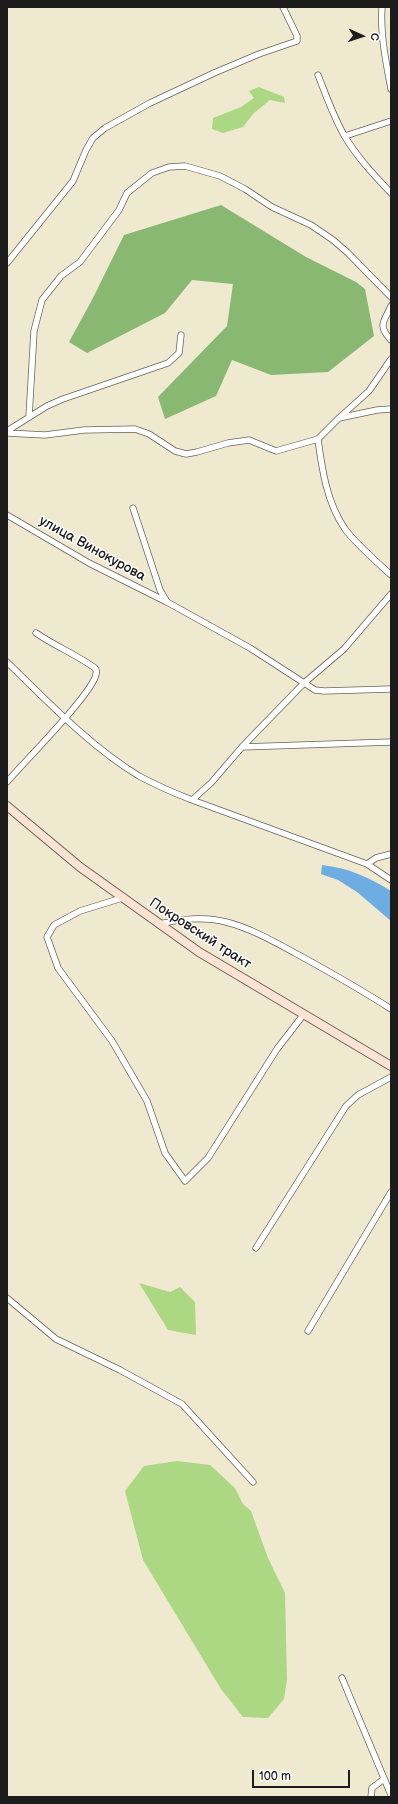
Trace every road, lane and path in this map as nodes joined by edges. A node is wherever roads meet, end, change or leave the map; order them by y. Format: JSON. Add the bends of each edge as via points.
{"nodes":[{"id":1,"x":283,"y":7,"type":"edge"},
{"id":2,"x":382,"y":7,"type":"edge"},
{"id":3,"x":318,"y":75,"type":"dead end"},
{"id":4,"x":391,"y":89,"type":"edge"},
{"id":5,"x":391,"y":121,"type":"edge"},
{"id":6,"x":345,"y":136,"type":"junction"},
{"id":7,"x":391,"y":193,"type":"edge"},
{"id":8,"x":7,"y":263,"type":"edge"},
{"id":9,"x":391,"y":297,"type":"edge"},
{"id":10,"x":391,"y":306,"type":"edge"},
{"id":11,"x":181,"y":335,"type":"dead end"},
{"id":12,"x":391,"y":340,"type":"edge"},
{"id":13,"x":391,"y":359,"type":"edge"},
{"id":14,"x":391,"y":409,"type":"edge"},
{"id":15,"x":29,"y":417,"type":"junction"},
{"id":16,"x":339,"y":418,"type":"junction"},
{"id":17,"x":7,"y":432,"type":"edge"},
{"id":18,"x":318,"y":439,"type":"junction"},
{"id":19,"x":134,"y":508,"type":"dead end"},
{"id":20,"x":7,"y":515,"type":"edge"},
{"id":21,"x":391,"y":575,"type":"edge"},
{"id":22,"x":391,"y":594,"type":"edge"},
{"id":23,"x":167,"y":602,"type":"junction"},
{"id":24,"x":36,"y":633,"type":"dead end"},
{"id":25,"x":7,"y":662,"type":"edge"},
{"id":26,"x":304,"y":683,"type":"junction"},
{"id":27,"x":391,"y":689,"type":"edge"},
{"id":28,"x":64,"y":718,"type":"junction"},
{"id":29,"x":391,"y":742,"type":"edge"},
{"id":30,"x":242,"y":747,"type":"junction"},
{"id":31,"x":7,"y":782,"type":"edge"},
{"id":32,"x":192,"y":800,"type":"junction"},
{"id":33,"x":7,"y":806,"type":"edge"},
{"id":34,"x":391,"y":854,"type":"edge"},
{"id":35,"x":367,"y":864,"type":"junction"},
{"id":36,"x":391,"y":880,"type":"edge"},
{"id":37,"x":122,"y":898,"type":"junction"},
{"id":38,"x":159,"y":924,"type":"junction"},
{"id":39,"x":391,"y":1009,"type":"edge"},
{"id":40,"x":304,"y":1014,"type":"junction"},
{"id":41,"x":391,"y":1066,"type":"edge"},
{"id":42,"x":391,"y":1077,"type":"edge"},
{"id":43,"x":391,"y":1192,"type":"edge"},
{"id":44,"x":256,"y":1248,"type":"dead end"},
{"id":45,"x":7,"y":1298,"type":"edge"},
{"id":46,"x":308,"y":1330,"type":"dead end"},
{"id":47,"x":253,"y":1482,"type":"dead end"},
{"id":48,"x":342,"y":1678,"type":"dead end"},
{"id":49,"x":384,"y":1779,"type":"junction"},
{"id":50,"x":391,"y":1795,"type":"edge"},
{"id":51,"x":372,"y":1797,"type":"edge"}],
"edges":[{"from":1,"to":8,"type":"street","via":[[297,41],[214,73],[150,103],[105,128],[93,138],[74,181]]},
{"from":2,"to":4,"type":"street","via":[[384,56]]},
{"from":3,"to":6,"type":"street"},
{"from":5,"to":6,"type":"street"},
{"from":6,"to":7,"type":"street","via":[[368,168]]},
{"from":9,"to":15,"type":"street","via":[[348,253],[311,225],[272,207],[220,176],[185,166],[169,167],[152,173],[128,193],[119,210],[80,262],[61,276],[42,300],[34,331]]},
{"from":10,"to":12,"type":"street","via":[[382,324],[384,332]]},
{"from":11,"to":15,"type":"street","via":[[179,353],[168,363],[63,399]]},
{"from":13,"to":16,"type":"street","via":[[369,391]]},
{"from":14,"to":16,"type":"street"},
{"from":15,"to":17,"type":"street"},
{"from":16,"to":18,"type":"street"},
{"from":17,"to":18,"type":"street","via":[[45,435],[84,430],[135,429],[149,434],[175,451],[186,454],[249,440],[276,451]]},
{"from":18,"to":21,"type":"street","via":[[325,482],[332,505],[346,530]]},
{"from":19,"to":23,"type":"street","via":[[160,590]]},
{"from":20,"to":23,"type":"street","name":"улица Винокурова","via":[[89,563]]},
{"from":22,"to":26,"type":"street","via":[[344,649]]},
{"from":23,"to":26,"type":"street","name":"улица Винокурова","via":[[250,648]]},
{"from":24,"to":28,"type":"street","via":[[95,668],[97,674],[94,682]]},
{"from":25,"to":28,"type":"street"},
{"from":26,"to":27,"type":"street","name":"улица Винокурова","via":[[315,690],[324,691]]},
{"from":26,"to":30,"type":"street"},
{"from":28,"to":31,"type":"street"},
{"from":28,"to":32,"type":"street","via":[[139,776]]},
{"from":29,"to":30,"type":"street"},
{"from":30,"to":32,"type":"street","via":[[211,783]]},
{"from":32,"to":35,"type":"street"},
{"from":33,"to":37,"type":"main road","name":"Покровский тракт","via":[[48,842]]},
{"from":34,"to":35,"type":"street","via":[[376,858]]},
{"from":35,"to":36,"type":"street"},
{"from":37,"to":38,"type":"main road","name":"Покровский тракт"},
{"from":37,"to":40,"type":"street","via":[[80,911],[54,925],[47,937],[58,968],[112,1041],[147,1101],[165,1153],[185,1181],[208,1158],[277,1049]]},
{"from":38,"to":39,"type":"street","via":[[200,918],[226,922],[267,938],[343,979]]},
{"from":38,"to":40,"type":"main road","name":"Покровский тракт","via":[[199,952]]},
{"from":40,"to":41,"type":"main road","name":"Покровский тракт"},
{"from":42,"to":44,"type":"street","via":[[358,1095],[346,1106]]},
{"from":43,"to":46,"type":"street"},
{"from":45,"to":47,"type":"street","via":[[56,1339],[182,1404]]},
{"from":48,"to":49,"type":"street"},
{"from":49,"to":50,"type":"street"},
{"from":49,"to":51,"type":"street","via":[[372,1788]]}]}
